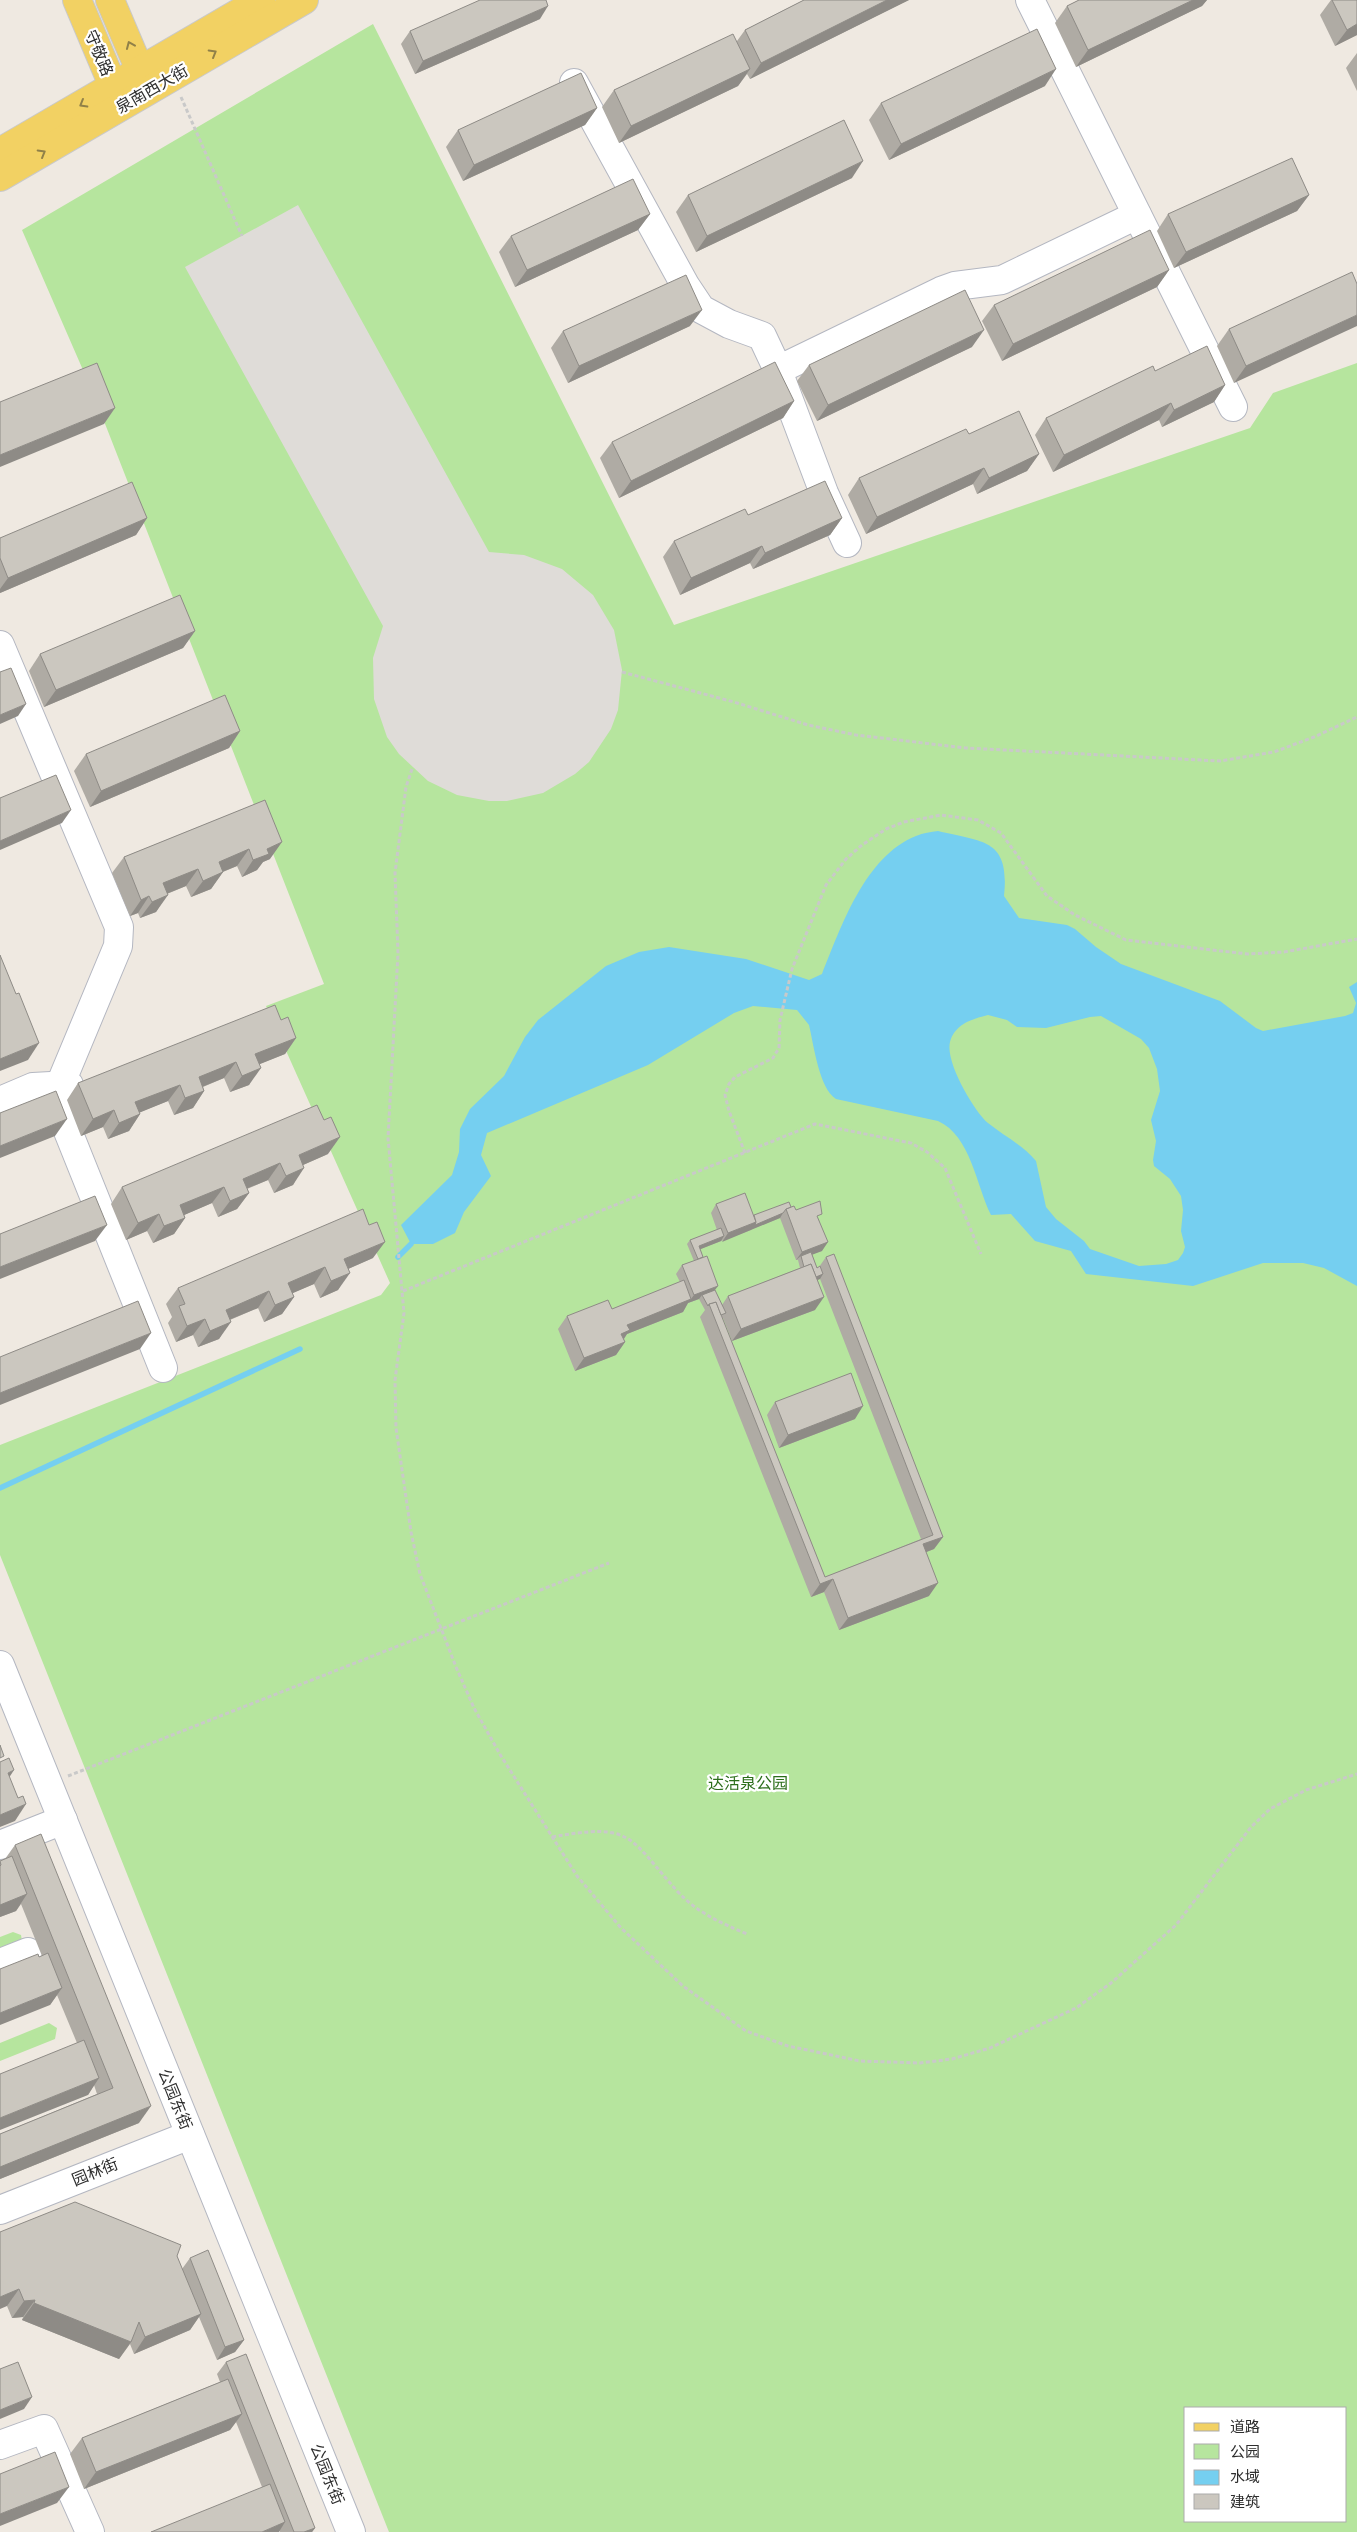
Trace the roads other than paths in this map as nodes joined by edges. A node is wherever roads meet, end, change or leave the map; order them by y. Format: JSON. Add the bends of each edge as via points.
{"nodes":[{"id":1,"x":77,"y":0,"type":"edge"},
{"id":2,"x":110,"y":0,"type":"edge"},
{"id":3,"x":261,"y":0,"type":"edge"},
{"id":4,"x":304,"y":0,"type":"edge"},
{"id":5,"x":1030,"y":0,"type":"edge"},
{"id":6,"x":145,"y":80,"type":"junction"},
{"id":7,"x":574,"y":84,"type":"edge"},
{"id":8,"x":118,"y":96,"type":"junction"},
{"id":9,"x":0,"y":152,"type":"edge"},
{"id":10,"x":0,"y":177,"type":"edge"},
{"id":11,"x":1137,"y":215,"type":"junction"},
{"id":12,"x":778,"y":370,"type":"junction"},
{"id":13,"x":1233,"y":407,"type":"dead end"},
{"id":14,"x":847,"y":543,"type":"dead end"},
{"id":15,"x":0,"y":645,"type":"edge"},
{"id":16,"x":90,"y":1080,"type":"edge"},
{"id":17,"x":55,"y":1085,"type":"junction"},
{"id":18,"x":0,"y":1101,"type":"edge"},
{"id":19,"x":163,"y":1368,"type":"dead end"},
{"id":20,"x":0,"y":1665,"type":"edge"},
{"id":21,"x":63,"y":1820,"type":"junction"},
{"id":22,"x":0,"y":1845,"type":"edge"},
{"id":23,"x":28,"y":1952,"type":"dead end"},
{"id":24,"x":0,"y":1963,"type":"edge"},
{"id":25,"x":190,"y":2135,"type":"junction"},
{"id":26,"x":0,"y":2210,"type":"edge"},
{"id":27,"x":0,"y":2445,"type":"edge"},
{"id":28,"x":90,"y":2532,"type":"edge"},
{"id":29,"x":350,"y":2532,"type":"edge"}],
"edges":[{"from":1,"to":8,"type":"main road","name":"守敬路"},
{"from":6,"to":2,"type":"main road","name":"守敬路","one_way":true},
{"from":3,"to":6,"type":"main road","name":"泉南西大街"},
{"from":6,"to":4,"type":"main road","name":"泉南西大街","one_way":true,"via":[[172,77]]},
{"from":5,"to":11,"type":"street"},
{"from":6,"to":8,"type":"main road","name":"泉南西大街"},
{"from":7,"to":12,"type":"street","via":[[701,309],[762,336]]},
{"from":8,"to":9,"type":"main road","name":"泉南西大街","one_way":true},
{"from":10,"to":8,"type":"main road","name":"泉南西大街","one_way":true},
{"from":11,"to":12,"type":"street","via":[[1002,280],[941,291]]},
{"from":11,"to":13,"type":"street"},
{"from":12,"to":14,"type":"street","via":[[824,493]]},
{"from":15,"to":17,"type":"street","via":[[119,927],[118,946]]},
{"from":16,"to":17,"type":"street","via":[[81,1084]]},
{"from":17,"to":18,"type":"street","via":[[33,1087]]},
{"from":17,"to":19,"type":"street"},
{"from":20,"to":21,"type":"street","name":"公园东街"},
{"from":21,"to":22,"type":"street"},
{"from":21,"to":25,"type":"street","name":"公园东街"},
{"from":23,"to":24,"type":"street"},
{"from":25,"to":26,"type":"street","name":"园林街"},
{"from":25,"to":29,"type":"street","name":"公园东街"},
{"from":27,"to":28,"type":"street","via":[[44,2430]]}]}
